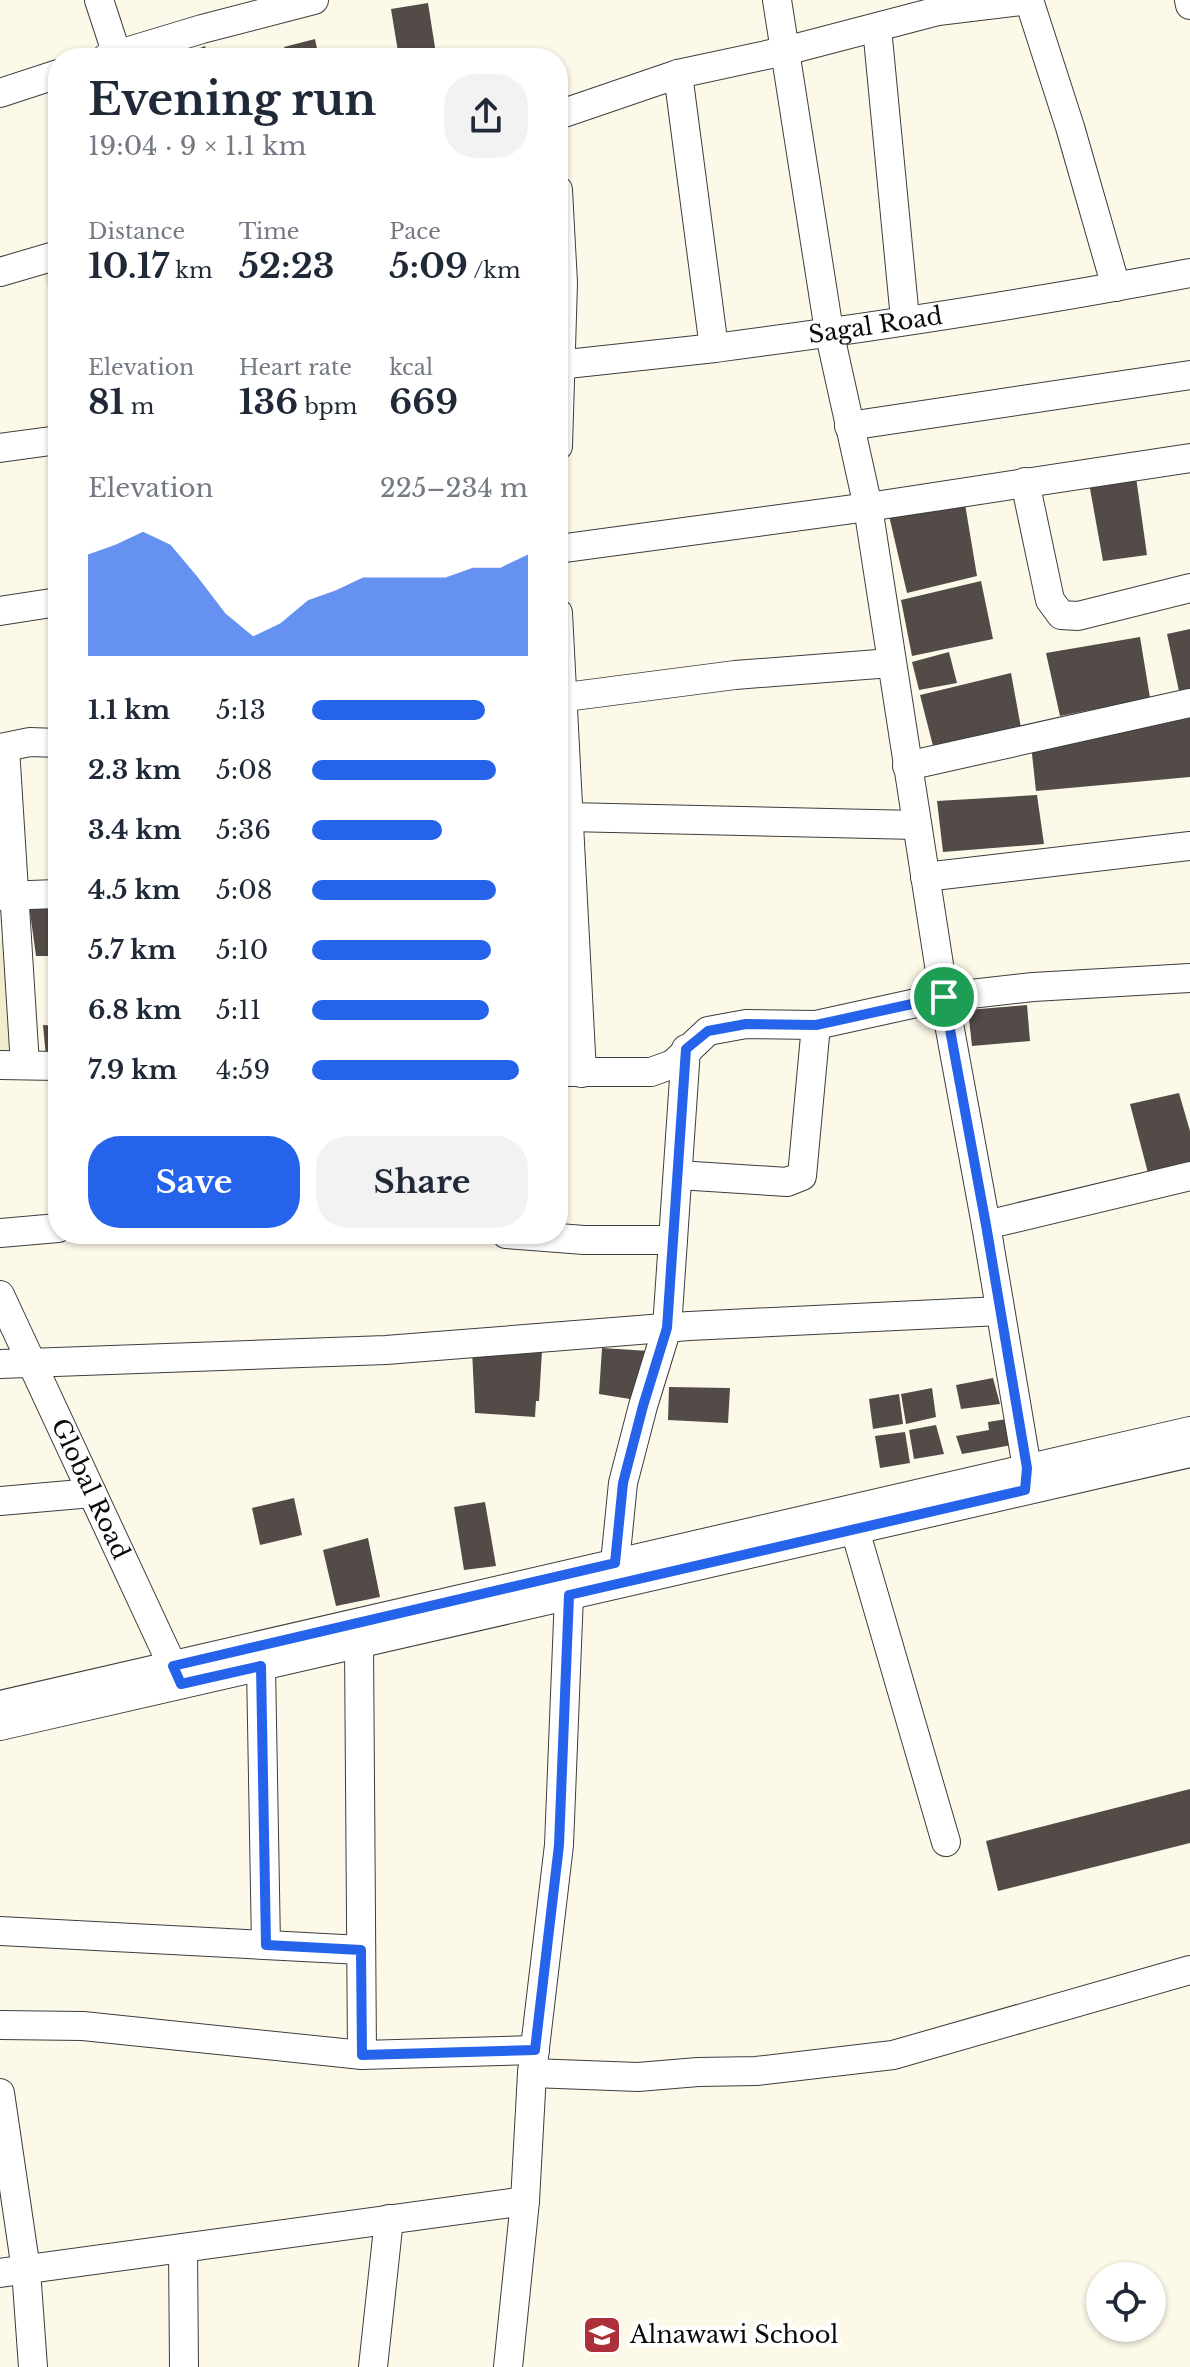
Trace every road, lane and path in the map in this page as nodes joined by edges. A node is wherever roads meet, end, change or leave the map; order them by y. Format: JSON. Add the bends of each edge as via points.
{"nodes":[{"id":1,"x":99,"y":0,"type":"edge"},
{"id":2,"x":314,"y":0,"type":"edge"},
{"id":3,"x":777,"y":0,"type":"edge"},
{"id":4,"x":1029,"y":0,"type":"edge"},
{"id":5,"x":877,"y":28,"type":"junction"},
{"id":6,"x":112,"y":48,"type":"edge"},
{"id":7,"x":146,"y":48,"type":"edge"},
{"id":8,"x":785,"y":51,"type":"junction"},
{"id":9,"x":678,"y":74,"type":"junction"},
{"id":10,"x":48,"y":77,"type":"edge"},
{"id":11,"x":0,"y":93,"type":"edge"},
{"id":12,"x":568,"y":112,"type":"edge"},
{"id":13,"x":48,"y":258,"type":"edge"},
{"id":14,"x":0,"y":272,"type":"edge"},
{"id":15,"x":1190,"y":273,"type":"edge"},
{"id":16,"x":1116,"y":287,"type":"junction"},
{"id":17,"x":905,"y":319,"type":"junction"},
{"id":18,"x":829,"y":331,"type":"junction"},
{"id":19,"x":714,"y":348,"type":"junction"},
{"id":20,"x":568,"y":364,"type":"edge"},
{"id":21,"x":1190,"y":375,"type":"edge"},
{"id":22,"x":849,"y":426,"type":"junction"},
{"id":23,"x":48,"y":441,"type":"edge"},
{"id":24,"x":0,"y":448,"type":"edge"},
{"id":25,"x":1190,"y":458,"type":"edge"},
{"id":26,"x":1025,"y":482,"type":"junction"},
{"id":27,"x":868,"y":507,"type":"junction"},
{"id":28,"x":568,"y":548,"type":"edge"},
{"id":29,"x":1190,"y":588,"type":"edge"},
{"id":30,"x":48,"y":604,"type":"edge"},
{"id":31,"x":0,"y":611,"type":"edge"},
{"id":32,"x":891,"y":663,"type":"junction"},
{"id":33,"x":568,"y":696,"type":"edge"},
{"id":34,"x":1190,"y":703,"type":"edge"},
{"id":35,"x":48,"y":743,"type":"edge"},
{"id":36,"x":2,"y":748,"type":"edge"},
{"id":37,"x":907,"y":766,"type":"junction"},
{"id":38,"x":568,"y":817,"type":"joint"},
{"id":39,"x":917,"y":825,"type":"junction"},
{"id":40,"x":1190,"y":846,"type":"edge"},
{"id":41,"x":925,"y":877,"type":"junction"},
{"id":42,"x":48,"y":894,"type":"edge"},
{"id":43,"x":7,"y":896,"type":"edge"},
{"id":44,"x":1190,"y":978,"type":"edge"},
{"id":45,"x":944,"y":997,"type":"junction"},
{"id":46,"x":816,"y":1025,"type":"junction"},
{"id":47,"x":686,"y":1049,"type":"junction"},
{"id":48,"x":12,"y":1065,"type":"edge"},
{"id":49,"x":48,"y":1066,"type":"edge"},
{"id":50,"x":570,"y":1073,"type":"edge"},
{"id":51,"x":678,"y":1175,"type":"junction"},
{"id":52,"x":1190,"y":1176,"type":"edge"},
{"id":53,"x":986,"y":1225,"type":"junction"},
{"id":54,"x":48,"y":1229,"type":"edge"},
{"id":55,"x":0,"y":1233,"type":"edge"},
{"id":56,"x":568,"y":1239,"type":"edge"},
{"id":57,"x":673,"y":1240,"type":"junction"},
{"id":58,"x":0,"y":1295,"type":"edge"},
{"id":59,"x":1000,"y":1311,"type":"junction"},
{"id":60,"x":667,"y":1328,"type":"junction"},
{"id":61,"x":31,"y":1361,"type":"junction"},
{"id":62,"x":0,"y":1364,"type":"edge"},
{"id":63,"x":1190,"y":1431,"type":"edge"},
{"id":64,"x":1190,"y":1454,"type":"edge"},
{"id":65,"x":1026,"y":1479,"type":"junction"},
{"id":66,"x":92,"y":1493,"type":"junction"},
{"id":67,"x":0,"y":1501,"type":"edge"},
{"id":68,"x":855,"y":1530,"type":"junction"},
{"id":69,"x":615,"y":1563,"type":"junction"},
{"id":70,"x":569,"y":1595,"type":"junction"},
{"id":71,"x":359,"y":1644,"type":"junction"},
{"id":72,"x":261,"y":1666,"type":"junction"},
{"id":73,"x":177,"y":1675,"type":"junction"},
{"id":74,"x":0,"y":1705,"type":"edge"},
{"id":75,"x":0,"y":1726,"type":"edge"},
{"id":76,"x":946,"y":1842,"type":"dead end"},
{"id":77,"x":0,"y":1931,"type":"edge"},
{"id":78,"x":266,"y":1945,"type":"junction"},
{"id":79,"x":361,"y":1950,"type":"junction"},
{"id":80,"x":1190,"y":1970,"type":"edge"},
{"id":81,"x":0,"y":2025,"type":"edge"},
{"id":82,"x":362,"y":2055,"type":"junction"},
{"id":83,"x":534,"y":2061,"type":"junction"},
{"id":84,"x":0,"y":2093,"type":"edge"},
{"id":85,"x":525,"y":2201,"type":"junction"},
{"id":86,"x":389,"y":2219,"type":"junction"},
{"id":87,"x":183,"y":2248,"type":"junction"},
{"id":88,"x":13,"y":2271,"type":"edge"},
{"id":89,"x":33,"y":2367,"type":"edge"},
{"id":90,"x":184,"y":2367,"type":"edge"},
{"id":91,"x":373,"y":2367,"type":"edge"},
{"id":92,"x":508,"y":2367,"type":"edge"}],
"edges":[{"from":1,"to":6,"type":"street"},
{"from":2,"to":7,"type":"street"},
{"from":3,"to":8,"type":"street"},
{"from":4,"to":5,"type":"street","via":[[938,11]]},
{"from":4,"to":16,"type":"street"},
{"from":5,"to":8,"type":"street"},
{"from":5,"to":17,"type":"street"},
{"from":8,"to":9,"type":"street"},
{"from":8,"to":18,"type":"street"},
{"from":9,"to":12,"type":"street"},
{"from":9,"to":19,"type":"street"},
{"from":10,"to":11,"type":"street"},
{"from":13,"to":14,"type":"street"},
{"from":15,"to":16,"type":"street","name":"Sagal Road"},
{"from":16,"to":17,"type":"street","name":"Sagal Road"},
{"from":17,"to":18,"type":"street","name":"Sagal Road"},
{"from":18,"to":19,"type":"street","name":"Sagal Road"},
{"from":18,"to":22,"type":"street"},
{"from":19,"to":20,"type":"street","name":"Sagal Road"},
{"from":21,"to":22,"type":"street"},
{"from":22,"to":27,"type":"street"},
{"from":23,"to":24,"type":"street"},
{"from":25,"to":26,"type":"street"},
{"from":26,"to":27,"type":"street"},
{"from":26,"to":29,"type":"street","via":[[1050,600],[1061,615],[1078,616]]},
{"from":27,"to":28,"type":"street"},
{"from":27,"to":32,"type":"street"},
{"from":30,"to":31,"type":"street"},
{"from":32,"to":33,"type":"street"},
{"from":32,"to":37,"type":"street"},
{"from":34,"to":37,"type":"street"},
{"from":35,"to":36,"type":"street"},
{"from":36,"to":43,"type":"street"},
{"from":37,"to":39,"type":"street"},
{"from":38,"to":39,"type":"street"},
{"from":38,"to":50,"type":"street"},
{"from":39,"to":41,"type":"street"},
{"from":40,"to":41,"type":"street"},
{"from":41,"to":45,"type":"street"},
{"from":42,"to":43,"type":"street"},
{"from":43,"to":48,"type":"street"},
{"from":44,"to":45,"type":"street"},
{"from":45,"to":46,"type":"street"},
{"from":45,"to":53,"type":"street"},
{"from":46,"to":47,"type":"street","via":[[746,1024],[708,1031]]},
{"from":46,"to":51,"type":"street","via":[[802,1176],[787,1182]]},
{"from":47,"to":50,"type":"street","via":[[673,1064],[651,1072]]},
{"from":47,"to":51,"type":"street"},
{"from":48,"to":49,"type":"street"},
{"from":51,"to":57,"type":"street"},
{"from":52,"to":53,"type":"street"},
{"from":53,"to":59,"type":"street"},
{"from":54,"to":55,"type":"street"},
{"from":56,"to":57,"type":"street"},
{"from":57,"to":60,"type":"street"},
{"from":58,"to":61,"type":"street","name":"Global Road"},
{"from":59,"to":60,"type":"street"},
{"from":59,"to":65,"type":"street"},
{"from":60,"to":61,"type":"street","via":[[386,1350]]},
{"from":60,"to":69,"type":"street","via":[[623,1483]]},
{"from":61,"to":62,"type":"street"},
{"from":61,"to":66,"type":"street","name":"Global Road"},
{"from":63,"to":65,"type":"street"},
{"from":64,"to":65,"type":"street"},
{"from":65,"to":68,"type":"street"},
{"from":65,"to":69,"type":"street"},
{"from":66,"to":67,"type":"street"},
{"from":66,"to":73,"type":"street","name":"Global Road"},
{"from":68,"to":70,"type":"street"},
{"from":68,"to":76,"type":"street"},
{"from":69,"to":73,"type":"street"},
{"from":70,"to":71,"type":"street"},
{"from":70,"to":83,"type":"street","via":[[559,1845]]},
{"from":71,"to":72,"type":"street"},
{"from":71,"to":79,"type":"street"},
{"from":72,"to":73,"type":"street"},
{"from":72,"to":78,"type":"street"},
{"from":73,"to":74,"type":"street"},
{"from":73,"to":75,"type":"street"},
{"from":77,"to":78,"type":"street"},
{"from":78,"to":79,"type":"street"},
{"from":79,"to":82,"type":"street"},
{"from":80,"to":83,"type":"street","via":[[893,2055],[756,2071],[638,2077]]},
{"from":81,"to":82,"type":"street","via":[[83,2026]]},
{"from":82,"to":83,"type":"street"},
{"from":83,"to":85,"type":"street"},
{"from":84,"to":88,"type":"street"},
{"from":85,"to":86,"type":"street"},
{"from":85,"to":92,"type":"street"},
{"from":86,"to":87,"type":"street"},
{"from":86,"to":91,"type":"street"},
{"from":87,"to":88,"type":"street"},
{"from":87,"to":90,"type":"street"},
{"from":88,"to":89,"type":"street"}]}
